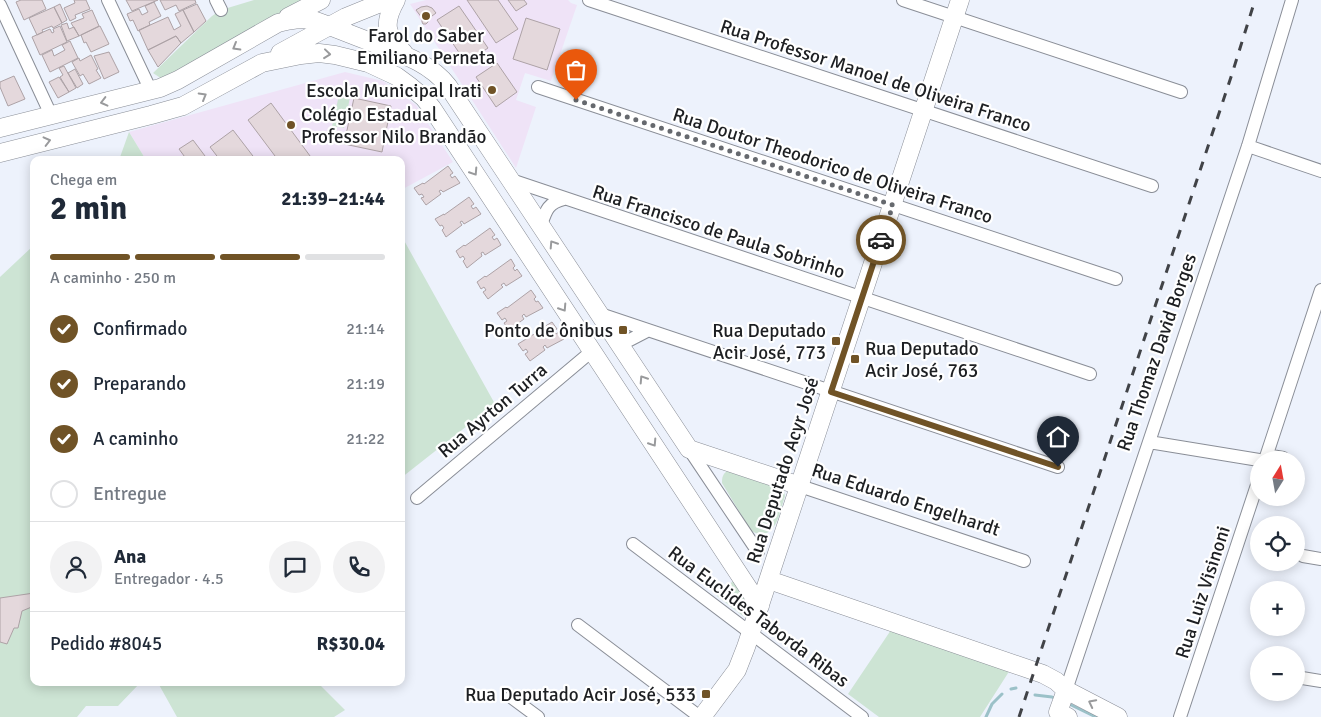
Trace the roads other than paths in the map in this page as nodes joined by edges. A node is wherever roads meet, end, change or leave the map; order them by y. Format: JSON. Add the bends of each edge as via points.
{"nodes":[{"id":1,"x":108,"y":0,"type":"edge"},
{"id":2,"x":321,"y":0,"type":"edge"},
{"id":3,"x":388,"y":0,"type":"edge"},
{"id":4,"x":396,"y":0,"type":"edge"},
{"id":5,"x":589,"y":0,"type":"edge"},
{"id":6,"x":903,"y":0,"type":"edge"},
{"id":7,"x":960,"y":0,"type":"edge"},
{"id":8,"x":1292,"y":0,"type":"edge"},
{"id":9,"x":0,"y":5,"type":"edge"},
{"id":10,"x":955,"y":17,"type":"junction"},
{"id":11,"x":278,"y":23,"type":"junction"},
{"id":12,"x":329,"y":26,"type":"junction"},
{"id":13,"x":408,"y":56,"type":"junction"},
{"id":14,"x":262,"y":63,"type":"junction"},
{"id":15,"x":538,"y":87,"type":"dead end"},
{"id":16,"x":151,"y":91,"type":"junction"},
{"id":17,"x":1181,"y":92,"type":"dead end"},
{"id":18,"x":924,"y":111,"type":"junction"},
{"id":19,"x":51,"y":115,"type":"junction"},
{"id":20,"x":19,"y":124,"type":"junction"},
{"id":21,"x":0,"y":128,"type":"edge"},
{"id":22,"x":0,"y":141,"type":"edge"},
{"id":23,"x":24,"y":146,"type":"junction"},
{"id":24,"x":1248,"y":146,"type":"junction"},
{"id":25,"x":0,"y":149,"type":"edge"},
{"id":26,"x":0,"y":153,"type":"edge"},
{"id":27,"x":1321,"y":170,"type":"edge"},
{"id":28,"x":511,"y":180,"type":"junction"},
{"id":29,"x":1152,"y":186,"type":"dead end"},
{"id":30,"x":543,"y":191,"type":"junction"},
{"id":31,"x":564,"y":198,"type":"junction"},
{"id":32,"x":525,"y":202,"type":"junction"},
{"id":33,"x":893,"y":205,"type":"junction"},
{"id":34,"x":506,"y":221,"type":"junction"},
{"id":35,"x":541,"y":225,"type":"junction"},
{"id":36,"x":1116,"y":279,"type":"dead end"},
{"id":37,"x":1321,"y":290,"type":"edge"},
{"id":38,"x":862,"y":298,"type":"junction"},
{"id":39,"x":600,"y":314,"type":"junction"},
{"id":40,"x":647,"y":331,"type":"junction"},
{"id":41,"x":620,"y":345,"type":"junction"},
{"id":42,"x":592,"y":351,"type":"junction"},
{"id":43,"x":1090,"y":374,"type":"dead end"},
{"id":44,"x":831,"y":392,"type":"junction"},
{"id":45,"x":1149,"y":442,"type":"junction"},
{"id":46,"x":689,"y":449,"type":"junction"},
{"id":47,"x":1266,"y":451,"type":"edge"},
{"id":48,"x":1250,"y":456,"type":"edge"},
{"id":49,"x":1058,"y":467,"type":"dead end"},
{"id":50,"x":800,"y":486,"type":"junction"},
{"id":51,"x":417,"y":498,"type":"dead end"},
{"id":52,"x":1250,"y":506,"type":"edge"},
{"id":53,"x":633,"y":544,"type":"dead end"},
{"id":54,"x":758,"y":552,"type":"dead end"},
{"id":55,"x":1305,"y":556,"type":"edge"},
{"id":56,"x":1321,"y":558,"type":"edge"},
{"id":57,"x":1024,"y":561,"type":"dead end"},
{"id":58,"x":769,"y":580,"type":"junction"},
{"id":59,"x":760,"y":606,"type":"junction"},
{"id":60,"x":578,"y":625,"type":"dead end"},
{"id":61,"x":751,"y":633,"type":"junction"},
{"id":62,"x":1305,"y":678,"type":"edge"},
{"id":63,"x":1321,"y":681,"type":"edge"},
{"id":64,"x":1066,"y":690,"type":"junction"},
{"id":65,"x":511,"y":697,"type":"dead end"},
{"id":66,"x":1061,"y":715,"type":"edge"},
{"id":67,"x":538,"y":717,"type":"edge"},
{"id":68,"x":701,"y":717,"type":"edge"},
{"id":69,"x":862,"y":717,"type":"edge"},
{"id":70,"x":1118,"y":717,"type":"edge"},
{"id":71,"x":1180,"y":717,"type":"edge"}],
"edges":[{"from":1,"to":16,"type":"street"},
{"from":2,"to":11,"type":"street"},
{"from":3,"to":12,"type":"street"},
{"from":4,"to":13,"type":"street","via":[[387,21],[388,30],[395,44]]},
{"from":5,"to":18,"type":"street","name":"Rua Professor Manoel de Oliveira Franco"},
{"from":6,"to":10,"type":"street"},
{"from":7,"to":10,"type":"street","name":"Rua Deputado Acyr José"},
{"from":8,"to":24,"type":"street","name":"Rua Thomaz David Borges"},
{"from":9,"to":19,"type":"street"},
{"from":10,"to":17,"type":"street"},
{"from":10,"to":18,"type":"street","name":"Rua Deputado Acyr José"},
{"from":11,"to":12,"type":"street","via":[[304,18]]},
{"from":11,"to":16,"type":"street","one_way":true,"via":[[178,80]]},
{"from":12,"to":13,"type":"street"},
{"from":12,"to":14,"type":"street"},
{"from":13,"to":28,"type":"street","via":[[444,80]]},
{"from":23,"to":14,"type":"street","one_way":true,"via":[[183,106]]},
{"from":14,"to":34,"type":"street","one_way":true,"via":[[300,54],[319,54],[353,59],[396,76],[432,108]]},
{"from":15,"to":33,"type":"street","name":"Rua Doutor Theodorico de Oliveira Franco"},
{"from":16,"to":19,"type":"street","one_way":true},
{"from":18,"to":29,"type":"street","name":"Rua Professor Manoel de Oliveira Franco"},
{"from":18,"to":33,"type":"street","name":"Rua Deputado Acyr José"},
{"from":19,"to":20,"type":"street"},
{"from":20,"to":21,"type":"street"},
{"from":20,"to":23,"type":"street","via":[[15,128],[15,140]]},
{"from":22,"to":25,"type":"street"},
{"from":23,"to":26,"type":"street"},
{"from":24,"to":27,"type":"street"},
{"from":24,"to":45,"type":"street","name":"Rua Thomaz David Borges"},
{"from":28,"to":30,"type":"street","name":"Rua Francisco de Paula Sobrinho"},
{"from":28,"to":32,"type":"street"},
{"from":30,"to":31,"type":"street","name":"Rua Francisco de Paula Sobrinho"},
{"from":30,"to":32,"type":"street"},
{"from":31,"to":35,"type":"street","name":"Rua Francisco de Paula Sobrinho","via":[[551,204]]},
{"from":31,"to":38,"type":"street","name":"Rua Francisco de Paula Sobrinho"},
{"from":32,"to":34,"type":"street"},
{"from":32,"to":35,"type":"street"},
{"from":33,"to":36,"type":"street","name":"Rua Doutor Theodorico de Oliveira Franco"},
{"from":33,"to":38,"type":"street","name":"Rua Deputado Acyr José"},
{"from":34,"to":42,"type":"street","one_way":true},
{"from":39,"to":35,"type":"street","one_way":true},
{"from":37,"to":47,"type":"street"},
{"from":38,"to":43,"type":"street","name":"Rua Francisco de Paula Sobrinho"},
{"from":38,"to":44,"type":"street","name":"Rua Deputado Acyr José"},
{"from":39,"to":40,"type":"street"},
{"from":39,"to":41,"type":"street"},
{"from":40,"to":41,"type":"street"},
{"from":40,"to":44,"type":"street"},
{"from":41,"to":42,"type":"street","via":[[605,354]]},
{"from":46,"to":41,"type":"street","one_way":true},
{"from":42,"to":51,"type":"street","name":"Rua Ayrton Turra"},
{"from":42,"to":59,"type":"street","one_way":true},
{"from":44,"to":49,"type":"street"},
{"from":44,"to":50,"type":"street","name":"Rua Deputado Acyr José"},
{"from":45,"to":48,"type":"street"},
{"from":45,"to":64,"type":"street","name":"Rua Thomaz David Borges"},
{"from":46,"to":50,"type":"street","name":"Rua Eduardo Engelhardt"},
{"from":46,"to":54,"type":"street"},
{"from":50,"to":57,"type":"street","name":"Rua Eduardo Engelhardt"},
{"from":50,"to":58,"type":"street","name":"Rua Deputado Acyr José"},
{"from":52,"to":71,"type":"street","name":"Rua Luiz Visinoni"},
{"from":53,"to":61,"type":"street","name":"Rua Euclides Taborda Ribas"},
{"from":55,"to":56,"type":"street"},
{"from":58,"to":59,"type":"street","name":"Rua Deputado Acyr José"},
{"from":58,"to":64,"type":"street","via":[[1034,671]]},
{"from":59,"to":61,"type":"street","name":"Rua Deputado Acyr José"},
{"from":60,"to":68,"type":"street"},
{"from":61,"to":68,"type":"street","name":"Rua Deputado Acyr José","via":[[737,670]]},
{"from":61,"to":69,"type":"street","name":"Rua Euclides Taborda Ribas"},
{"from":62,"to":63,"type":"street"},
{"from":64,"to":66,"type":"street","name":"Rua Thomaz David Borges"},
{"from":70,"to":64,"type":"street","one_way":true},
{"from":65,"to":67,"type":"street"}]}
